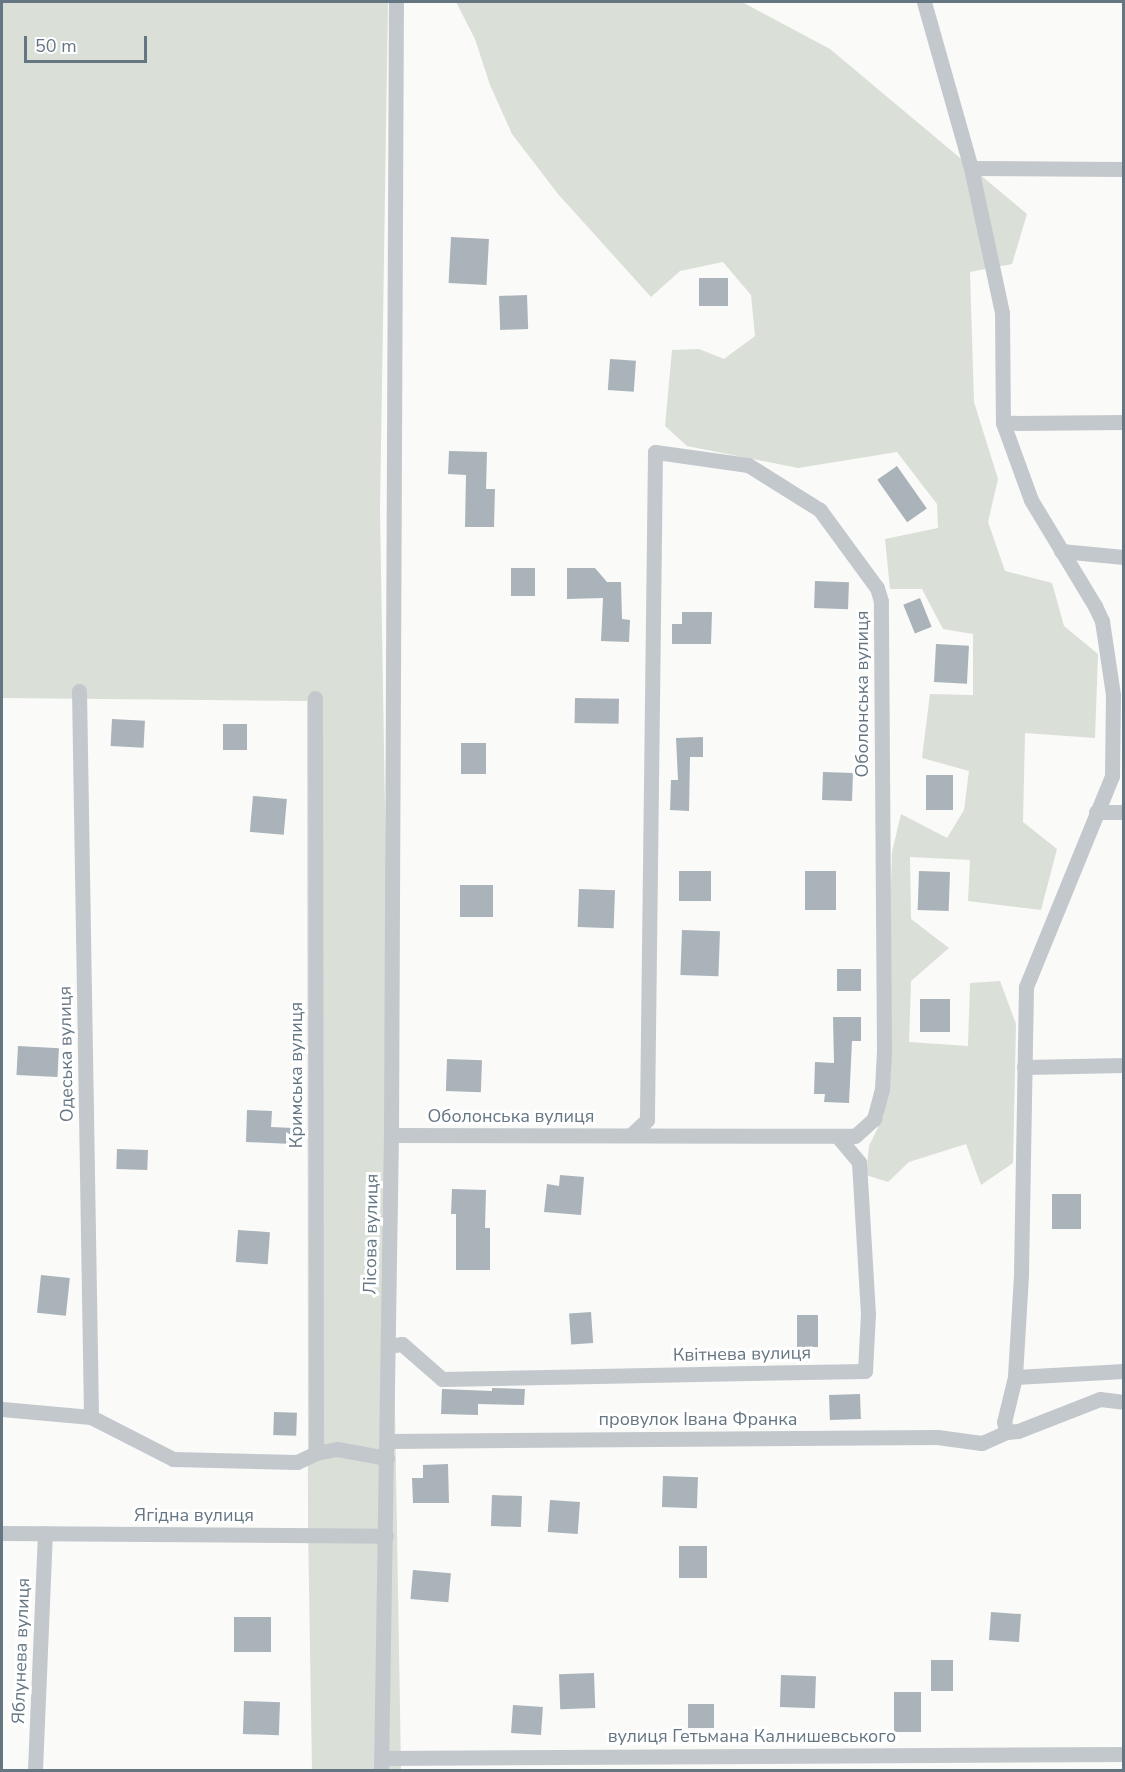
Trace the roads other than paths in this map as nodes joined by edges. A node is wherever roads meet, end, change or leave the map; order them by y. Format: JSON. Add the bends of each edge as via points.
{"nodes":[{"id":1,"x":396,"y":2,"type":"edge"},
{"id":2,"x":924,"y":2,"type":"edge"},
{"id":3,"x":970,"y":168,"type":"junction"},
{"id":4,"x":1124,"y":169,"type":"edge"},
{"id":5,"x":1124,"y":422,"type":"edge"},
{"id":6,"x":1003,"y":423,"type":"junction"},
{"id":7,"x":1061,"y":551,"type":"junction"},
{"id":8,"x":1124,"y":557,"type":"edge"},
{"id":9,"x":79,"y":692,"type":"dead end"},
{"id":10,"x":315,"y":698,"type":"dead end"},
{"id":11,"x":1095,"y":812,"type":"junction"},
{"id":12,"x":1124,"y":812,"type":"edge"},
{"id":13,"x":1124,"y":1065,"type":"edge"},
{"id":14,"x":1023,"y":1067,"type":"junction"},
{"id":15,"x":631,"y":1135,"type":"junction"},
{"id":16,"x":392,"y":1136,"type":"junction"},
{"id":17,"x":837,"y":1136,"type":"junction"},
{"id":18,"x":389,"y":1346,"type":"junction"},
{"id":19,"x":1124,"y":1371,"type":"edge"},
{"id":20,"x":1014,"y":1377,"type":"junction"},
{"id":21,"x":1124,"y":1402,"type":"edge"},
{"id":22,"x":2,"y":1409,"type":"edge"},
{"id":23,"x":92,"y":1417,"type":"junction"},
{"id":24,"x":1007,"y":1432,"type":"junction"},
{"id":25,"x":387,"y":1441,"type":"junction"},
{"id":26,"x":316,"y":1453,"type":"junction"},
{"id":27,"x":387,"y":1458,"type":"junction"},
{"id":28,"x":2,"y":1533,"type":"edge"},
{"id":29,"x":45,"y":1533,"type":"junction"},
{"id":30,"x":386,"y":1536,"type":"junction"},
{"id":31,"x":1124,"y":1754,"type":"edge"},
{"id":32,"x":381,"y":1764,"type":"edge"},
{"id":33,"x":35,"y":1770,"type":"edge"}],
"edges":[{"from":1,"to":16,"type":"street","name":"Лісова вулиця"},
{"from":2,"to":3,"type":"street"},
{"from":3,"to":4,"type":"street"},
{"from":3,"to":6,"type":"street","via":[[1002,313]]},
{"from":5,"to":6,"type":"street"},
{"from":6,"to":7,"type":"street","via":[[1031,500]]},
{"from":7,"to":8,"type":"street"},
{"from":7,"to":11,"type":"street","via":[[1102,621],[1113,695],[1112,776]]},
{"from":9,"to":23,"type":"street","name":"Одеська вулиця"},
{"from":10,"to":26,"type":"street","name":"Кримська вулиця"},
{"from":11,"to":12,"type":"street"},
{"from":11,"to":14,"type":"street","via":[[1026,987]]},
{"from":13,"to":14,"type":"street"},
{"from":14,"to":20,"type":"street","via":[[1021,1275]]},
{"from":15,"to":16,"type":"street","name":"Оболонська вулиця"},
{"from":15,"to":17,"type":"street","name":"Оболонська вулиця"},
{"from":15,"to":17,"type":"street","name":"Оболонська вулиця","via":[[647,1120],[655,452],[748,465],[820,510],[872,579],[881,601],[882,1089],[874,1119],[866,1129],[855,1136]]},
{"from":16,"to":18,"type":"street","name":"Лісова вулиця"},
{"from":17,"to":18,"type":"street","name":"Квітнева вулиця","via":[[859,1162],[868,1314],[865,1371],[442,1379],[402,1344]]},
{"from":18,"to":25,"type":"street","name":"Лісова вулиця"},
{"from":19,"to":20,"type":"street"},
{"from":20,"to":24,"type":"street","via":[[1004,1422]]},
{"from":21,"to":24,"type":"street","name":"провулок Івана Франка","via":[[1100,1399]]},
{"from":22,"to":23,"type":"street"},
{"from":23,"to":26,"type":"street","via":[[173,1459],[297,1462]]},
{"from":24,"to":25,"type":"street","name":"провулок Івана Франка","via":[[982,1443],[937,1437]]},
{"from":25,"to":27,"type":"street","name":"Лісова вулиця"},
{"from":26,"to":27,"type":"street","via":[[338,1449]]},
{"from":27,"to":30,"type":"street","name":"Лісова вулиця"},
{"from":28,"to":29,"type":"street","name":"Ягідна вулиця"},
{"from":29,"to":30,"type":"street","name":"Ягідна вулиця"},
{"from":29,"to":33,"type":"street","name":"Яблунева вулиця"},
{"from":30,"to":32,"type":"street","name":"Лісова вулиця"},
{"from":31,"to":32,"type":"street","name":"вулиця Гетьмана Калнишевського"}]}
